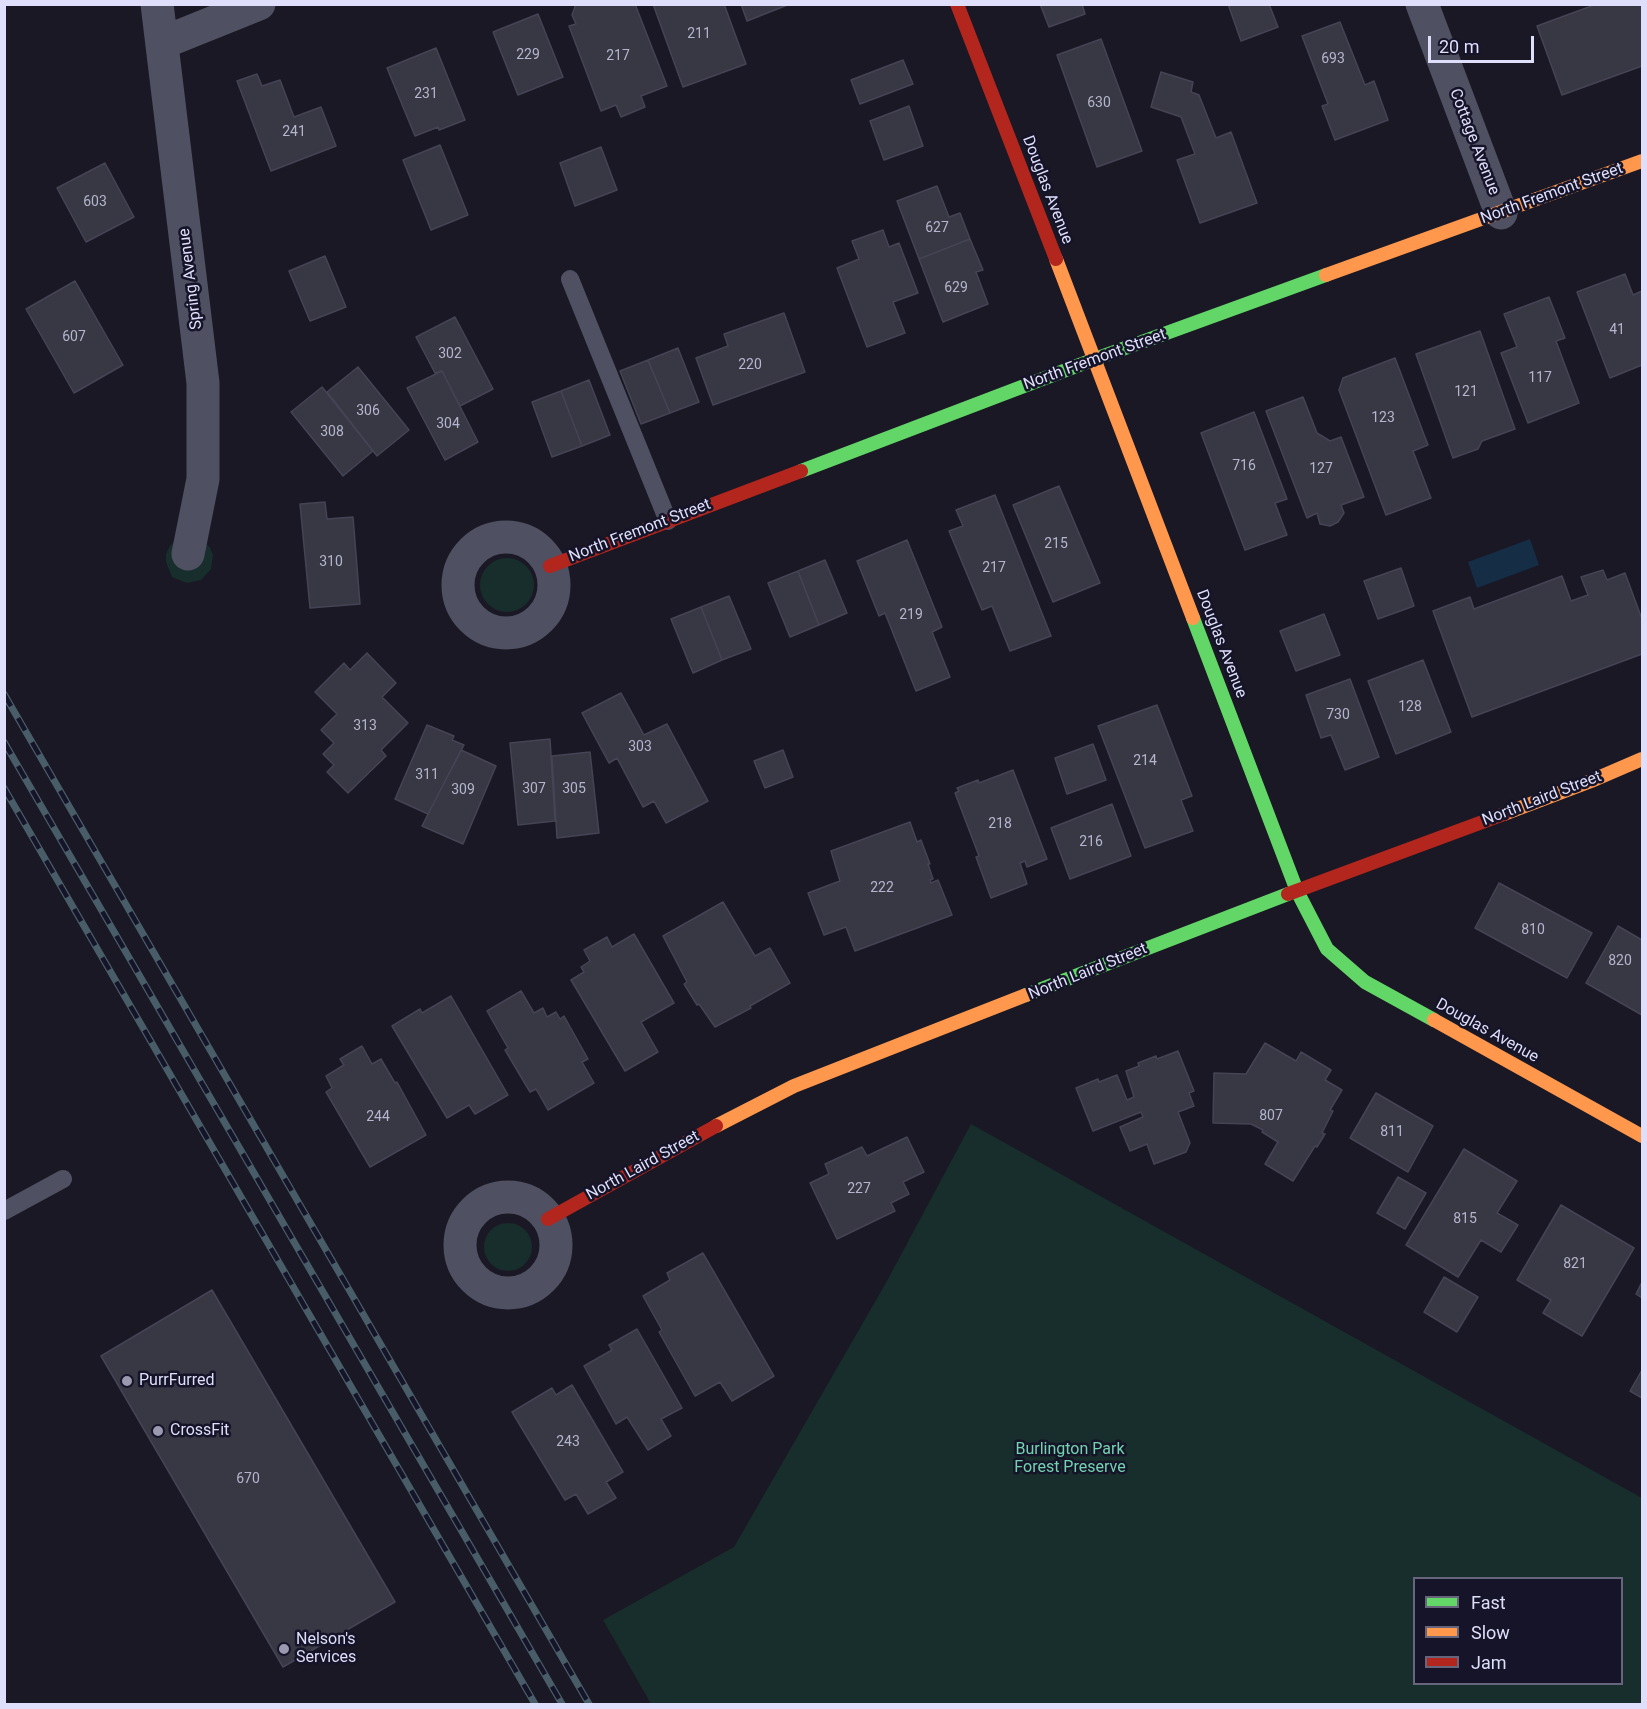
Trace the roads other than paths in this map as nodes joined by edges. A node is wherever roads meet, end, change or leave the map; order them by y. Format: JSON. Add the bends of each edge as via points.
{"nodes":[{"id":1,"x":157,"y":4,"type":"edge"},
{"id":2,"x":259,"y":4,"type":"edge"},
{"id":3,"x":957,"y":4,"type":"edge"},
{"id":4,"x":1422,"y":4,"type":"edge"},
{"id":5,"x":162,"y":43,"type":"junction"},
{"id":6,"x":1642,"y":160,"type":"edge"},
{"id":7,"x":1501,"y":213,"type":"junction"},
{"id":8,"x":570,"y":279,"type":"dead end"},
{"id":9,"x":1095,"y":360,"type":"junction"},
{"id":10,"x":668,"y":521,"type":"junction"},
{"id":11,"x":188,"y":554,"type":"dead end"},
{"id":12,"x":550,"y":566,"type":"dead end"},
{"id":13,"x":1642,"y":759,"type":"edge"},
{"id":14,"x":1297,"y":891,"type":"junction"},
{"id":15,"x":1642,"y":1136,"type":"edge"},
{"id":16,"x":63,"y":1179,"type":"dead end"},
{"id":17,"x":4,"y":1211,"type":"edge"},
{"id":18,"x":548,"y":1219,"type":"dead end"}],
"edges":[{"from":1,"to":5,"type":"street","name":"Spring Avenue"},
{"from":2,"to":5,"type":"street"},
{"from":3,"to":9,"type":"street","name":"Douglas Avenue"},
{"from":4,"to":7,"type":"street","name":"Cottage Avenue"},
{"from":5,"to":11,"type":"street","name":"Spring Avenue","via":[[203,383],[203,479]]},
{"from":6,"to":7,"type":"street","name":"North Fremont Street"},
{"from":7,"to":9,"type":"street","name":"North Fremont Street"},
{"from":8,"to":10,"type":"lane"},
{"from":9,"to":10,"type":"street","name":"North Fremont Street"},
{"from":9,"to":14,"type":"street","name":"Douglas Avenue"},
{"from":10,"to":12,"type":"street","name":"North Fremont Street"},
{"from":13,"to":14,"type":"street","name":"North Laird Street"},
{"from":14,"to":15,"type":"street","name":"Douglas Avenue","via":[[1327,949],[1365,982]]},
{"from":14,"to":18,"type":"street","name":"North Laird Street","via":[[794,1086]]},
{"from":16,"to":17,"type":"lane"}]}
